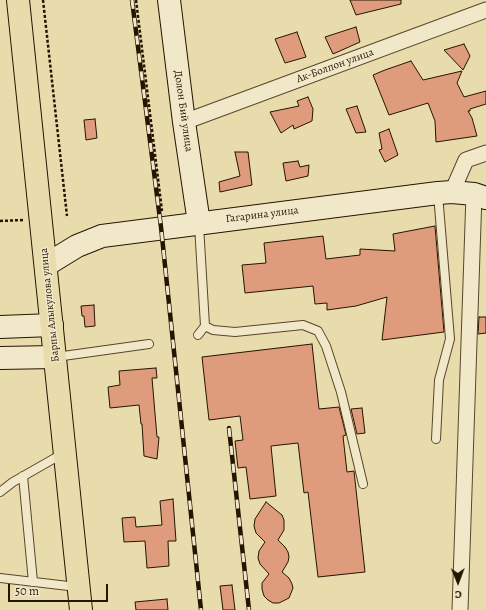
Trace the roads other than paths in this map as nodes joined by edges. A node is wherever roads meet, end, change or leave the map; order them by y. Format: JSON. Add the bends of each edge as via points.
{"nodes":[{"id":1,"x":18,"y":0,"type":"edge"},
{"id":2,"x":169,"y":0,"type":"edge"},
{"id":3,"x":486,"y":10,"type":"edge"},
{"id":4,"x":184,"y":122,"type":"junction"},
{"id":5,"x":486,"y":153,"type":"edge"},
{"id":6,"x":445,"y":193,"type":"junction"},
{"id":7,"x":480,"y":196,"type":"edge"},
{"id":8,"x":199,"y":223,"type":"junction"},
{"id":9,"x":46,"y":265,"type":"junction"},
{"id":10,"x":52,"y":325,"type":"junction"},
{"id":11,"x":205,"y":326,"type":"junction"},
{"id":12,"x":0,"y":327,"type":"edge"},
{"id":13,"x":198,"y":335,"type":"dead end"},
{"id":14,"x":149,"y":344,"type":"dead end"},
{"id":15,"x":0,"y":358,"type":"edge"},
{"id":16,"x":55,"y":358,"type":"junction"},
{"id":17,"x":436,"y":439,"type":"dead end"},
{"id":18,"x":65,"y":453,"type":"junction"},
{"id":19,"x":23,"y":476,"type":"junction"},
{"id":20,"x":363,"y":484,"type":"dead end"},
{"id":21,"x":0,"y":492,"type":"edge"},
{"id":22,"x":0,"y":578,"type":"edge"},
{"id":23,"x":33,"y":582,"type":"junction"},
{"id":24,"x":79,"y":587,"type":"junction"},
{"id":25,"x":81,"y":610,"type":"edge"},
{"id":26,"x":460,"y":610,"type":"edge"}],
"edges":[{"from":1,"to":9,"type":"main road","name":"Барпы Алыкулова улица"},
{"from":2,"to":4,"type":"main road","name":"Долон Бий улица"},
{"from":3,"to":4,"type":"street","name":"Ак-Болпон улица"},
{"from":4,"to":8,"type":"main road","name":"Долон Бий улица"},
{"from":5,"to":6,"type":"street","via":[[466,160]]},
{"from":6,"to":7,"type":"main road","name":"Гагарина улица"},
{"from":6,"to":8,"type":"main road","name":"Гагарина улица"},
{"from":6,"to":17,"type":"lane","via":[[450,339],[439,380]]},
{"from":7,"to":26,"type":"street"},
{"from":8,"to":9,"type":"main road","name":"Гагарина улица","via":[[102,236],[76,246]]},
{"from":8,"to":11,"type":"lane"},
{"from":9,"to":10,"type":"main road","name":"Барпы Алыкулова улица"},
{"from":10,"to":12,"type":"main road"},
{"from":10,"to":16,"type":"main road","name":"Барпы Алыкулова улица"},
{"from":11,"to":13,"type":"lane"},
{"from":11,"to":20,"type":"lane","via":[[213,330],[235,332],[303,325],[318,332],[326,346],[341,392]]},
{"from":14,"to":16,"type":"lane"},
{"from":15,"to":16,"type":"main road"},
{"from":16,"to":18,"type":"main road","name":"Барпы Алыкулова улица"},
{"from":18,"to":19,"type":"lane"},
{"from":18,"to":24,"type":"main road","name":"Барпы Алыкулова улица"},
{"from":19,"to":21,"type":"lane"},
{"from":19,"to":23,"type":"lane"},
{"from":22,"to":23,"type":"lane"},
{"from":23,"to":24,"type":"lane"},
{"from":24,"to":25,"type":"main road","name":"Барпы Алыкулова улица"}]}
